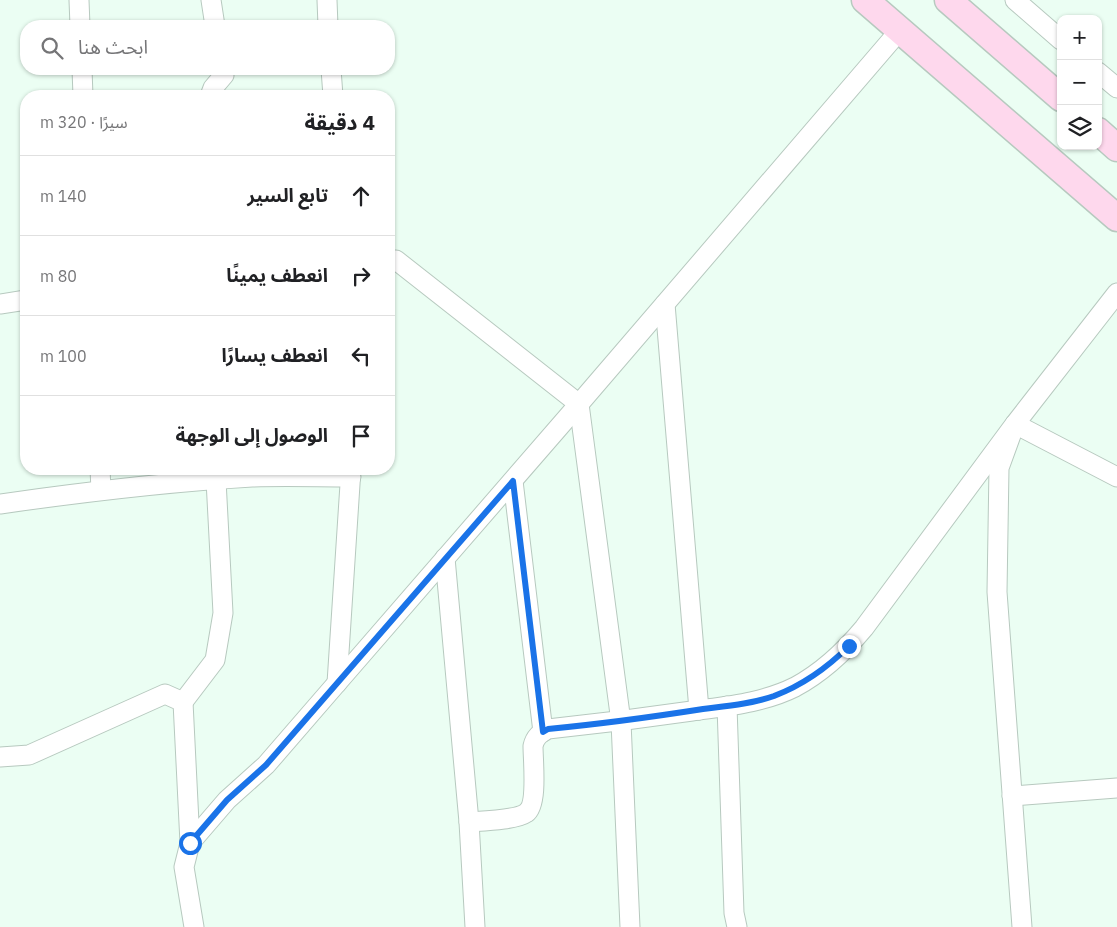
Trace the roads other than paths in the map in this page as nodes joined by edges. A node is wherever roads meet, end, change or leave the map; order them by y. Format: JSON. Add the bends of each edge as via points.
{"nodes":[{"id":1,"x":79,"y":0,"type":"edge"},
{"id":2,"x":211,"y":0,"type":"edge"},
{"id":3,"x":327,"y":0,"type":"edge"},
{"id":4,"x":865,"y":0,"type":"edge"},
{"id":5,"x":948,"y":0,"type":"edge"},
{"id":6,"x":1015,"y":0,"type":"edge"},
{"id":7,"x":80,"y":20,"type":"edge"},
{"id":8,"x":214,"y":20,"type":"edge"},
{"id":9,"x":328,"y":20,"type":"edge"},
{"id":10,"x":900,"y":30,"type":"junction"},
{"id":11,"x":1057,"y":37,"type":"edge"},
{"id":12,"x":82,"y":75,"type":"edge"},
{"id":13,"x":224,"y":75,"type":"edge"},
{"id":14,"x":331,"y":75,"type":"edge"},
{"id":15,"x":1102,"y":75,"type":"edge"},
{"id":16,"x":1117,"y":88,"type":"edge"},
{"id":17,"x":83,"y":90,"type":"edge"},
{"id":18,"x":212,"y":90,"type":"edge"},
{"id":19,"x":333,"y":90,"type":"edge"},
{"id":20,"x":1057,"y":95,"type":"edge"},
{"id":21,"x":1102,"y":135,"type":"edge"},
{"id":22,"x":1117,"y":148,"type":"edge"},
{"id":23,"x":1117,"y":218,"type":"edge"},
{"id":24,"x":395,"y":260,"type":"edge"},
{"id":25,"x":1117,"y":293,"type":"edge"},
{"id":26,"x":20,"y":301,"type":"edge"},
{"id":27,"x":0,"y":304,"type":"edge"},
{"id":28,"x":665,"y":304,"type":"junction"},
{"id":29,"x":580,"y":404,"type":"junction"},
{"id":30,"x":1015,"y":424,"type":"junction"},
{"id":31,"x":100,"y":475,"type":"edge"},
{"id":32,"x":242,"y":475,"type":"edge"},
{"id":33,"x":351,"y":475,"type":"edge"},
{"id":34,"x":1117,"y":477,"type":"edge"},
{"id":35,"x":216,"y":480,"type":"junction"},
{"id":36,"x":513,"y":481,"type":"junction"},
{"id":37,"x":101,"y":490,"type":"junction"},
{"id":38,"x":0,"y":504,"type":"edge"},
{"id":39,"x":445,"y":558,"type":"junction"},
{"id":40,"x":337,"y":683,"type":"junction"},
{"id":41,"x":183,"y":702,"type":"junction"},
{"id":42,"x":727,"y":706,"type":"junction"},
{"id":43,"x":699,"y":710,"type":"junction"},
{"id":44,"x":621,"y":722,"type":"junction"},
{"id":45,"x":543,"y":732,"type":"junction"},
{"id":46,"x":0,"y":758,"type":"edge"},
{"id":47,"x":1117,"y":788,"type":"edge"},
{"id":48,"x":1012,"y":796,"type":"junction"},
{"id":49,"x":469,"y":822,"type":"junction"},
{"id":50,"x":190,"y":843,"type":"junction"},
{"id":51,"x":194,"y":927,"type":"edge"},
{"id":52,"x":476,"y":927,"type":"edge"},
{"id":53,"x":630,"y":927,"type":"edge"},
{"id":54,"x":737,"y":927,"type":"edge"},
{"id":55,"x":1022,"y":927,"type":"edge"}],
"edges":[{"from":1,"to":7,"type":"street"},
{"from":2,"to":8,"type":"street"},
{"from":3,"to":9,"type":"street"},
{"from":4,"to":10,"type":"street"},
{"from":5,"to":20,"type":"street"},
{"from":6,"to":11,"type":"street"},
{"from":10,"to":23,"type":"street"},
{"from":10,"to":28,"type":"street"},
{"from":12,"to":17,"type":"street"},
{"from":13,"to":18,"type":"street"},
{"from":14,"to":19,"type":"street"},
{"from":15,"to":16,"type":"street"},
{"from":21,"to":22,"type":"street"},
{"from":24,"to":29,"type":"street"},
{"from":25,"to":30,"type":"street"},
{"from":26,"to":27,"type":"street"},
{"from":28,"to":29,"type":"street"},
{"from":28,"to":43,"type":"street"},
{"from":29,"to":36,"type":"street"},
{"from":29,"to":44,"type":"street"},
{"from":30,"to":34,"type":"street"},
{"from":30,"to":42,"type":"street","via":[[849,646],[814,676],[794,687],[772,696]]},
{"from":30,"to":48,"type":"street","via":[[999,468],[998,592]]},
{"from":31,"to":37,"type":"street"},
{"from":32,"to":35,"type":"street"},
{"from":33,"to":40,"type":"street"},
{"from":35,"to":37,"type":"street"},
{"from":35,"to":41,"type":"street","via":[[223,613],[215,660]]},
{"from":36,"to":39,"type":"street"},
{"from":36,"to":45,"type":"street"},
{"from":37,"to":38,"type":"street"},
{"from":39,"to":40,"type":"street"},
{"from":39,"to":49,"type":"street"},
{"from":40,"to":50,"type":"street","via":[[266,765],[227,800]]},
{"from":41,"to":46,"type":"street","via":[[166,694],[29,755]]},
{"from":41,"to":50,"type":"street"},
{"from":42,"to":43,"type":"street"},
{"from":42,"to":54,"type":"street"},
{"from":43,"to":44,"type":"street"},
{"from":44,"to":45,"type":"street"},
{"from":44,"to":53,"type":"street"},
{"from":45,"to":49,"type":"street","via":[[534,740],[533,801],[529,811],[520,816]]},
{"from":47,"to":48,"type":"street"},
{"from":48,"to":55,"type":"street"},
{"from":49,"to":52,"type":"street"},
{"from":50,"to":51,"type":"street","via":[[184,867]]}]}
